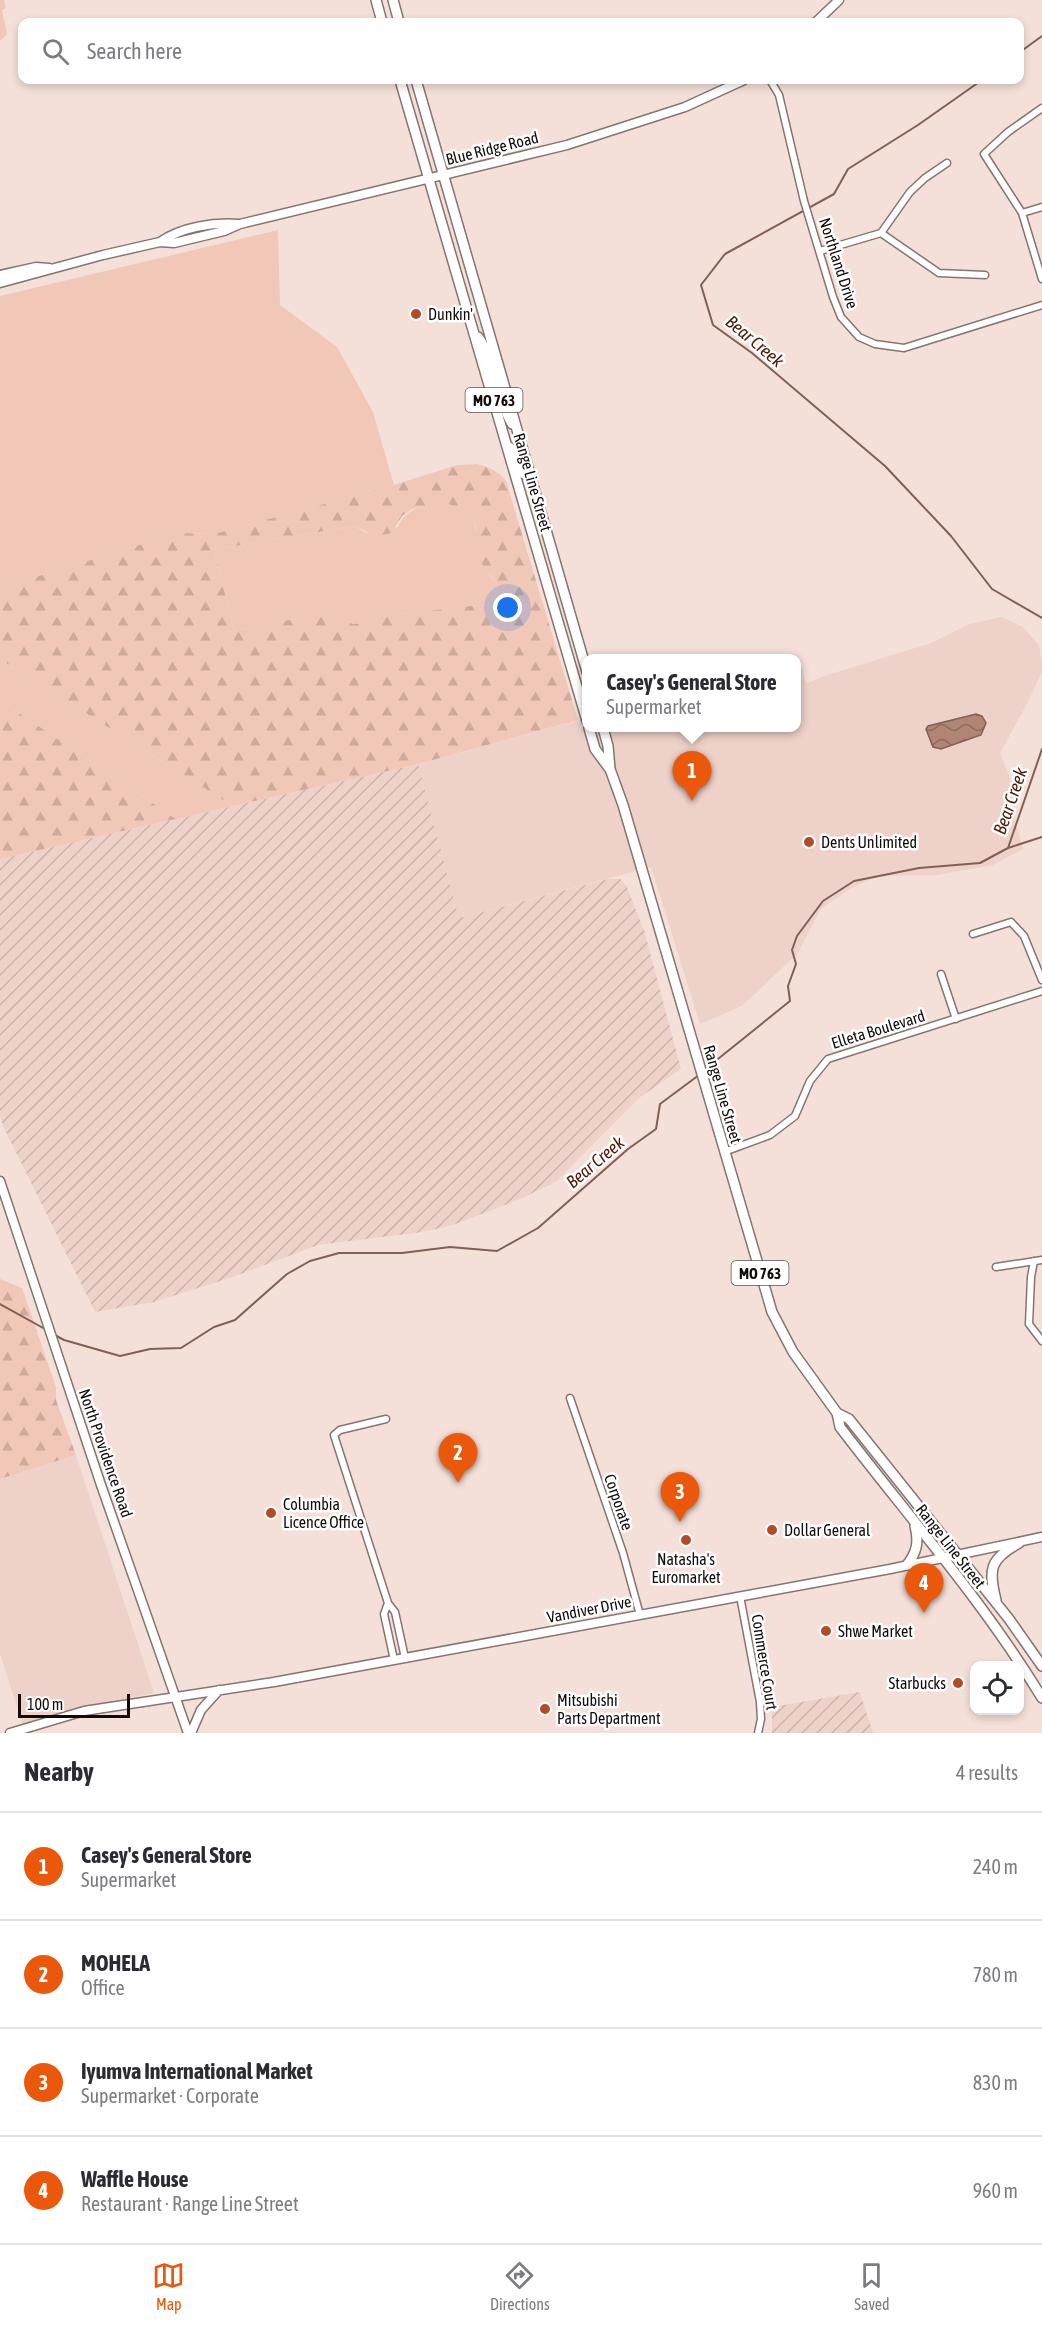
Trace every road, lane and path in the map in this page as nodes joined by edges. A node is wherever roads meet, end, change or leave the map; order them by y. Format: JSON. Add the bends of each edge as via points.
{"nodes":[{"id":1,"x":376,"y":0,"type":"edge"},
{"id":2,"x":393,"y":0,"type":"edge"},
{"id":3,"x":839,"y":0,"type":"edge"},
{"id":4,"x":381,"y":18,"type":"edge"},
{"id":5,"x":398,"y":18,"type":"edge"},
{"id":6,"x":820,"y":18,"type":"edge"},
{"id":7,"x":400,"y":84,"type":"edge"},
{"id":8,"x":418,"y":84,"type":"edge"},
{"id":9,"x":735,"y":84,"type":"edge"},
{"id":10,"x":772,"y":84,"type":"edge"},
{"id":11,"x":1042,"y":108,"type":"edge"},
{"id":12,"x":947,"y":163,"type":"dead end"},
{"id":13,"x":445,"y":175,"type":"junction"},
{"id":14,"x":429,"y":179,"type":"junction"},
{"id":15,"x":1042,"y":207,"type":"edge"},
{"id":16,"x":1022,"y":213,"type":"junction"},
{"id":17,"x":881,"y":233,"type":"junction"},
{"id":18,"x":820,"y":251,"type":"junction"},
{"id":19,"x":49,"y":268,"type":"junction"},
{"id":20,"x":985,"y":275,"type":"dead end"},
{"id":21,"x":0,"y":276,"type":"edge"},
{"id":22,"x":1042,"y":279,"type":"edge"},
{"id":23,"x":0,"y":283,"type":"edge"},
{"id":24,"x":1042,"y":305,"type":"edge"},
{"id":25,"x":473,"y":330,"type":"junction"},
{"id":26,"x":519,"y":433,"type":"junction"},
{"id":27,"x":506,"y":443,"type":"junction"},
{"id":28,"x":550,"y":542,"type":"junction"},
{"id":29,"x":582,"y":654,"type":"edge"},
{"id":30,"x":582,"y":704,"type":"edge"},
{"id":31,"x":590,"y":732,"type":"edge"},
{"id":32,"x":604,"y":732,"type":"edge"},
{"id":33,"x":610,"y":770,"type":"junction"},
{"id":34,"x":973,"y":934,"type":"dead end"},
{"id":35,"x":941,"y":974,"type":"dead end"},
{"id":36,"x":1042,"y":980,"type":"edge"},
{"id":37,"x":1042,"y":990,"type":"edge"},
{"id":38,"x":956,"y":1019,"type":"junction"},
{"id":39,"x":724,"y":1152,"type":"junction"},
{"id":40,"x":0,"y":1181,"type":"edge"},
{"id":41,"x":1042,"y":1260,"type":"edge"},
{"id":42,"x":1034,"y":1261,"type":"junction"},
{"id":43,"x":996,"y":1267,"type":"dead end"},
{"id":44,"x":1042,"y":1341,"type":"edge"},
{"id":45,"x":570,"y":1398,"type":"dead end"},
{"id":46,"x":837,"y":1413,"type":"junction"},
{"id":47,"x":386,"y":1419,"type":"dead end"},
{"id":48,"x":913,"y":1521,"type":"junction"},
{"id":49,"x":1042,"y":1537,"type":"edge"},
{"id":50,"x":1019,"y":1543,"type":"junction"},
{"id":51,"x":957,"y":1555,"type":"junction"},
{"id":52,"x":943,"y":1558,"type":"junction"},
{"id":53,"x":907,"y":1565,"type":"junction"},
{"id":54,"x":740,"y":1596,"type":"junction"},
{"id":55,"x":388,"y":1603,"type":"junction"},
{"id":56,"x":998,"y":1605,"type":"junction"},
{"id":57,"x":640,"y":1615,"type":"junction"},
{"id":58,"x":1038,"y":1656,"type":"edge"},
{"id":59,"x":405,"y":1658,"type":"junction"},
{"id":60,"x":394,"y":1660,"type":"junction"},
{"id":61,"x":1042,"y":1666,"type":"edge"},
{"id":62,"x":219,"y":1690,"type":"junction"},
{"id":63,"x":176,"y":1697,"type":"junction"},
{"id":64,"x":1042,"y":1698,"type":"edge"},
{"id":65,"x":10,"y":1733,"type":"edge"},
{"id":66,"x":190,"y":1733,"type":"edge"},
{"id":67,"x":758,"y":1733,"type":"edge"}],
"edges":[{"from":1,"to":4,"type":"main road"},
{"from":2,"to":5,"type":"main road"},
{"from":3,"to":6,"type":"street"},
{"from":7,"to":14,"type":"main road","name":"Range Line Street","number":"MO 763"},
{"from":8,"to":13,"type":"main road","name":"Range Line Street","number":"MO 763"},
{"from":9,"to":13,"type":"street","name":"Blue Ridge Road","via":[[685,107],[575,142]]},
{"from":10,"to":18,"type":"street","name":"Northland Drive","via":[[779,95]]},
{"from":11,"to":16,"type":"street","via":[[984,154]]},
{"from":12,"to":17,"type":"street","via":[[910,192]]},
{"from":13,"to":14,"type":"street","name":"Blue Ridge Road"},
{"from":13,"to":26,"type":"main road","name":"Range Line Street","number":"MO 763"},
{"from":14,"to":19,"type":"street","name":"Blue Ridge Road","via":[[174,243],[160,242]]},
{"from":14,"to":25,"type":"main road","name":"Range Line Street","number":"MO 763"},
{"from":15,"to":16,"type":"street"},
{"from":16,"to":22,"type":"street"},
{"from":17,"to":18,"type":"street"},
{"from":17,"to":20,"type":"street","via":[[939,273]]},
{"from":18,"to":24,"type":"street","name":"Northland Drive","via":[[841,317],[860,337],[875,344],[904,348]]},
{"from":19,"to":21,"type":"street","name":"Blue Ridge Road","via":[[36,267]]},
{"from":19,"to":23,"type":"street","name":"Blue Ridge Road"},
{"from":25,"to":26,"type":"main road","via":[[487,348],[507,416]]},
{"from":25,"to":27,"type":"main road","name":"Range Line Street","number":"MO 763"},
{"from":26,"to":28,"type":"main road","name":"Range Line Street","number":"MO 763"},
{"from":27,"to":28,"type":"main road","via":[[522,465],[540,530]]},
{"from":27,"to":30,"type":"main road","name":"Range Line Street","number":"MO 763"},
{"from":28,"to":29,"type":"main road","name":"Range Line Street","number":"MO 763"},
{"from":31,"to":33,"type":"main road","name":"Range Line Street","number":"MO 763","via":[[595,749]]},
{"from":32,"to":33,"type":"main road","name":"Range Line Street","number":"MO 763"},
{"from":33,"to":39,"type":"main road","name":"Range Line Street","number":"MO 763"},
{"from":34,"to":36,"type":"street","via":[[1011,922],[1024,936]]},
{"from":35,"to":38,"type":"street"},
{"from":37,"to":38,"type":"street","name":"Elleta Boulevard"},
{"from":38,"to":39,"type":"street","name":"Elleta Boulevard","via":[[828,1059],[810,1081],[795,1116],[770,1135]]},
{"from":39,"to":46,"type":"main road","name":"Range Line Street","number":"MO 763","via":[[772,1312],[793,1352]]},
{"from":40,"to":63,"type":"street","name":"North Providence Road"},
{"from":41,"to":42,"type":"street"},
{"from":42,"to":43,"type":"street"},
{"from":42,"to":44,"type":"street","via":[[1029,1324]]},
{"from":45,"to":57,"type":"street","name":"Corporate"},
{"from":46,"to":48,"type":"main road","name":"Range Line Street","number":"MO 763","via":[[840,1427]]},
{"from":46,"to":51,"type":"main road","name":"Range Line Street","number":"MO 763","via":[[849,1419]]},
{"from":47,"to":55,"type":"street","via":[[340,1430],[334,1435]]},
{"from":48,"to":52,"type":"main road","name":"Range Line Street","number":"MO 763"},
{"from":48,"to":53,"type":"main road","via":[[918,1546]]},
{"from":49,"to":50,"type":"street","name":"Vandiver Drive"},
{"from":50,"to":51,"type":"street","name":"Vandiver Drive"},
{"from":50,"to":56,"type":"main road","via":[[1004,1551],[994,1563],[991,1574]]},
{"from":51,"to":52,"type":"street","name":"Vandiver Drive"},
{"from":51,"to":56,"type":"main road","name":"Range Line Street","number":"MO 763"},
{"from":52,"to":53,"type":"street","name":"Vandiver Drive"},
{"from":52,"to":64,"type":"main road","name":"Range Line Street","number":"MO 763"},
{"from":53,"to":54,"type":"street","name":"Vandiver Drive"},
{"from":54,"to":57,"type":"street","name":"Vandiver Drive"},
{"from":54,"to":67,"type":"street","name":"Commerce Court","via":[[760,1702]]},
{"from":55,"to":59,"type":"street","via":[[394,1612]]},
{"from":55,"to":60,"type":"street","via":[[384,1614]]},
{"from":56,"to":58,"type":"main road","name":"Range Line Street","number":"MO 763"},
{"from":57,"to":59,"type":"street","name":"Vandiver Drive"},
{"from":58,"to":61,"type":"main road","name":"Range Line Street","number":"MO 763"},
{"from":59,"to":60,"type":"street","name":"Vandiver Drive"},
{"from":60,"to":62,"type":"street","name":"Vandiver Drive"},
{"from":62,"to":63,"type":"street","name":"Vandiver Drive"},
{"from":62,"to":66,"type":"street","via":[[201,1710]]},
{"from":63,"to":65,"type":"street","name":"Vandiver Drive","via":[[84,1711]]},
{"from":63,"to":66,"type":"street","name":"North Providence Road"}]}
